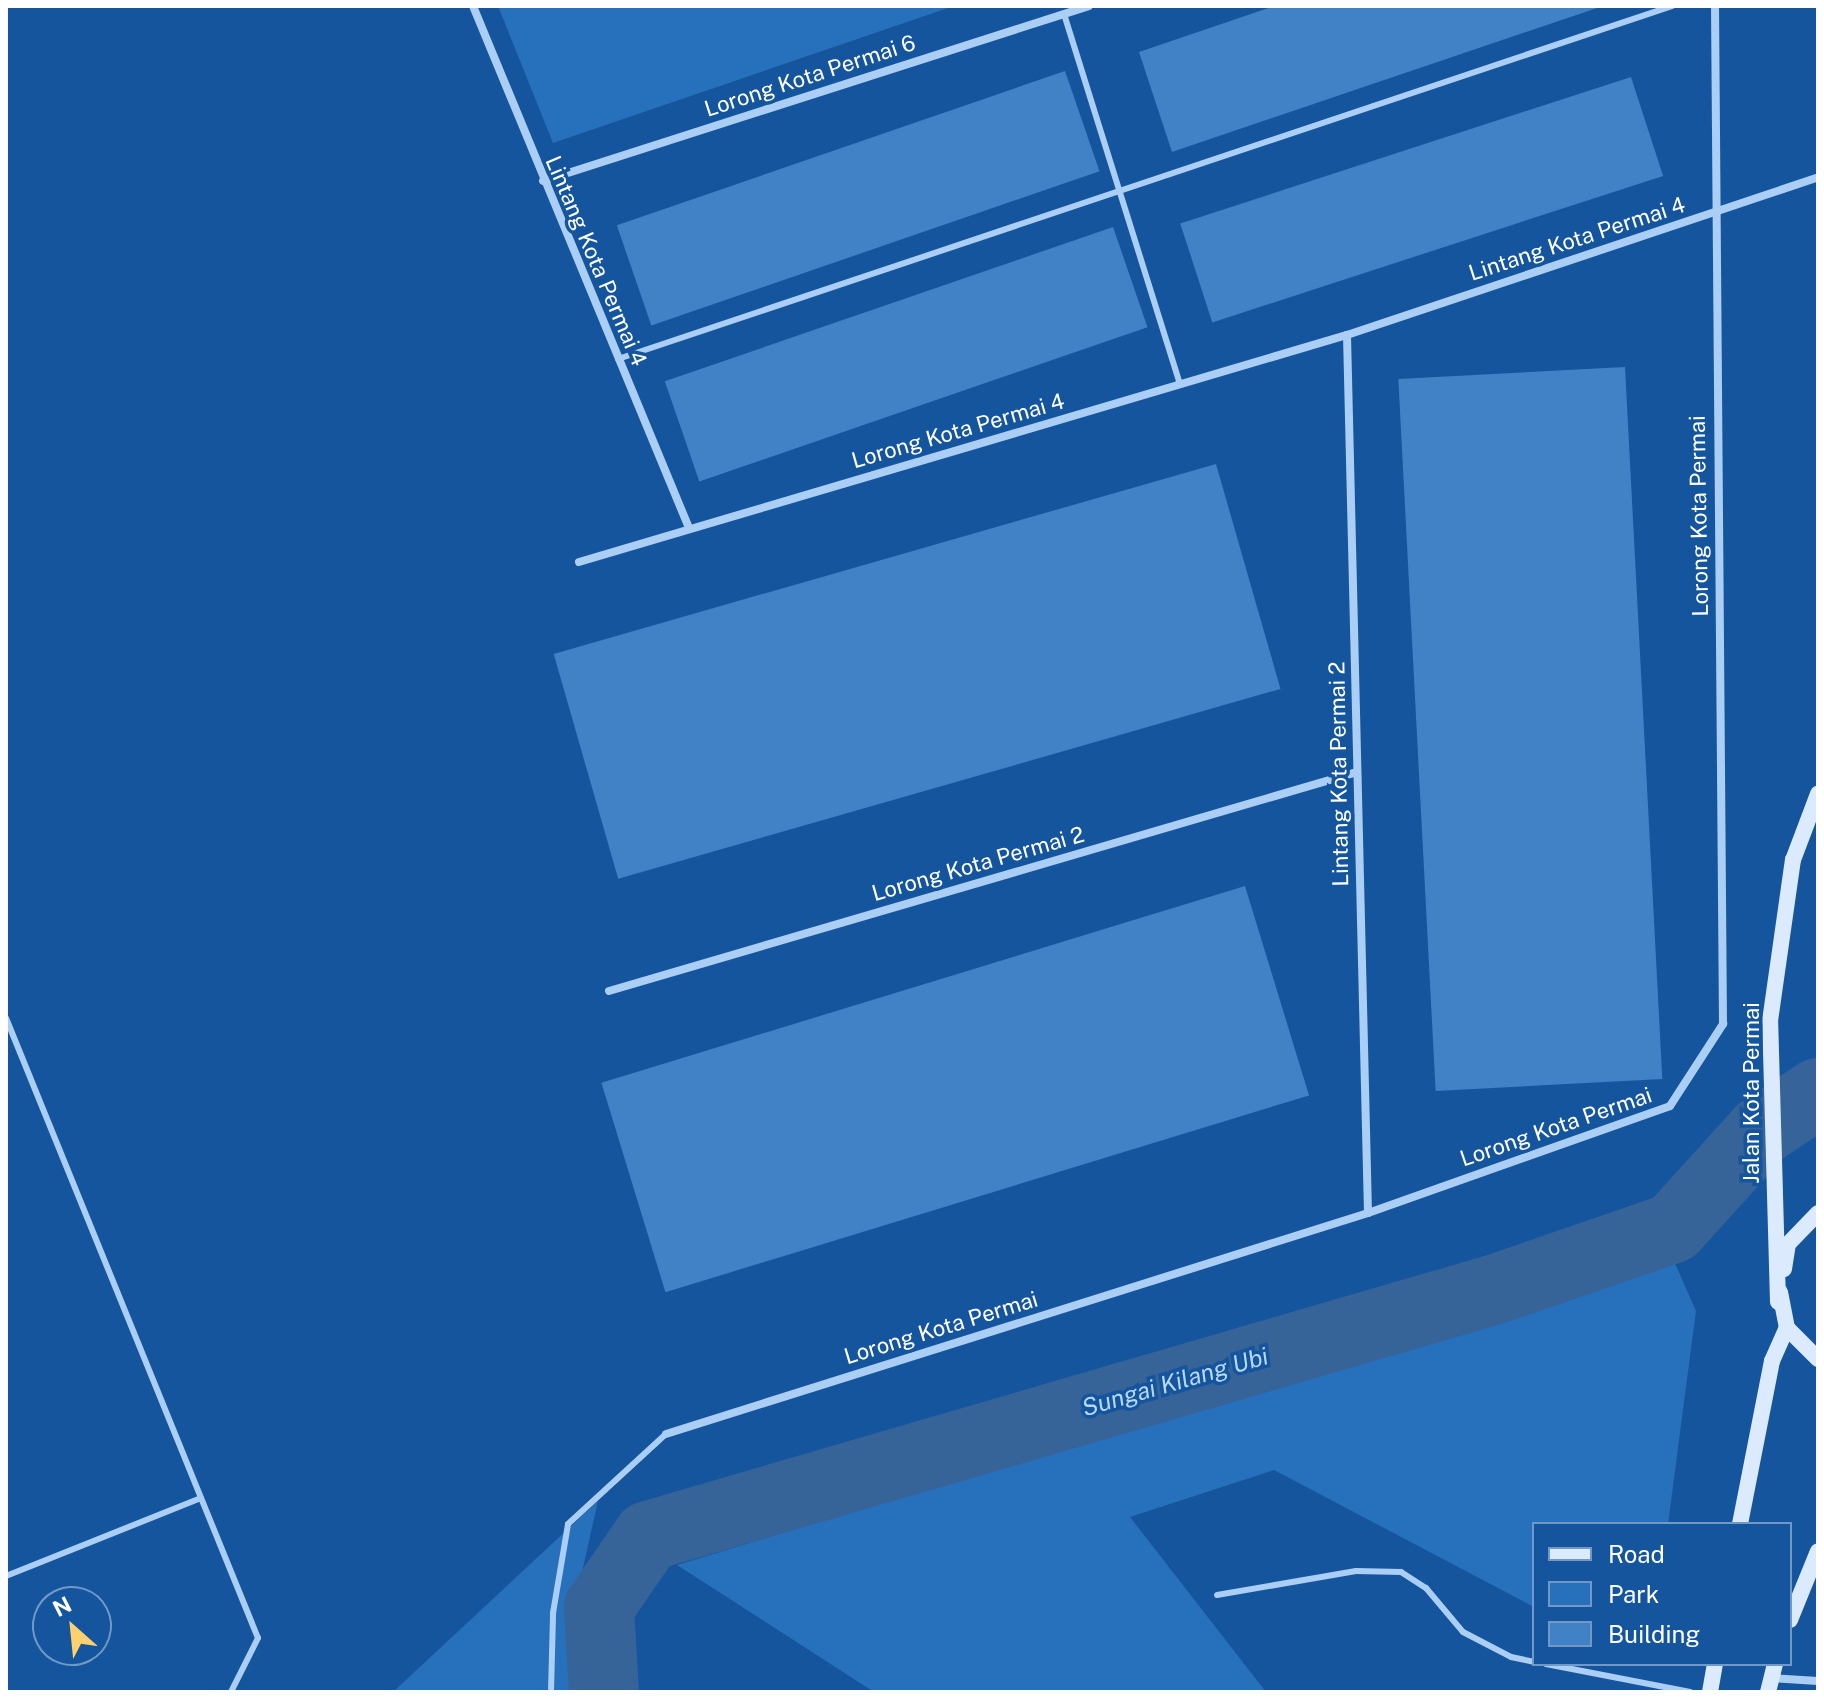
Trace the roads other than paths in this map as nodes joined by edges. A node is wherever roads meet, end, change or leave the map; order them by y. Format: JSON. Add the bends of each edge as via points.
{"nodes":[{"id":1,"x":473,"y":6,"type":"edge"},
{"id":2,"x":1089,"y":6,"type":"edge"},
{"id":3,"x":1672,"y":6,"type":"edge"},
{"id":4,"x":1715,"y":6,"type":"edge"},
{"id":5,"x":1064,"y":14,"type":"junction"},
{"id":6,"x":1818,"y":177,"type":"edge"},
{"id":7,"x":543,"y":181,"type":"junction"},
{"id":8,"x":1123,"y":190,"type":"junction"},
{"id":9,"x":1713,"y":213,"type":"junction"},
{"id":10,"x":1347,"y":335,"type":"junction"},
{"id":11,"x":618,"y":359,"type":"junction"},
{"id":12,"x":1180,"y":384,"type":"junction"},
{"id":13,"x":689,"y":528,"type":"junction"},
{"id":14,"x":579,"y":562,"type":"dead end"},
{"id":15,"x":1357,"y":772,"type":"junction"},
{"id":16,"x":1818,"y":794,"type":"edge"},
{"id":17,"x":609,"y":991,"type":"dead end"},
{"id":18,"x":6,"y":1019,"type":"edge"},
{"id":19,"x":1368,"y":1213,"type":"junction"},
{"id":20,"x":1818,"y":1213,"type":"edge"},
{"id":21,"x":1778,"y":1302,"type":"junction"},
{"id":22,"x":1787,"y":1328,"type":"junction"},
{"id":23,"x":1818,"y":1359,"type":"edge"},
{"id":24,"x":666,"y":1434,"type":"joint"},
{"id":25,"x":201,"y":1498,"type":"junction"},
{"id":26,"x":1740,"y":1522,"type":"edge"},
{"id":27,"x":1818,"y":1551,"type":"edge"},
{"id":28,"x":6,"y":1576,"type":"edge"},
{"id":29,"x":1217,"y":1595,"type":"dead end"},
{"id":30,"x":1792,"y":1615,"type":"edge"},
{"id":31,"x":1532,"y":1662,"type":"edge"},
{"id":32,"x":1556,"y":1666,"type":"edge"},
{"id":33,"x":1715,"y":1666,"type":"edge"},
{"id":34,"x":1771,"y":1678,"type":"edge"},
{"id":35,"x":1818,"y":1681,"type":"edge"},
{"id":36,"x":231,"y":1692,"type":"edge"},
{"id":37,"x":551,"y":1692,"type":"edge"},
{"id":38,"x":1690,"y":1692,"type":"edge"},
{"id":39,"x":1710,"y":1692,"type":"edge"}],
"edges":[{"from":1,"to":7,"type":"street","name":"Lintang Kota Permai 4"},
{"from":2,"to":5,"type":"street","name":"Lorong Kota Permai 6"},
{"from":3,"to":8,"type":"lane"},
{"from":4,"to":9,"type":"street","name":"Lorong Kota Permai"},
{"from":5,"to":7,"type":"street","name":"Lorong Kota Permai 6"},
{"from":5,"to":8,"type":"lane"},
{"from":6,"to":9,"type":"street","name":"Lintang Kota Permai 4"},
{"from":7,"to":11,"type":"street","name":"Lintang Kota Permai 4"},
{"from":8,"to":11,"type":"lane"},
{"from":8,"to":12,"type":"lane"},
{"from":9,"to":10,"type":"street","name":"Lintang Kota Permai 4"},
{"from":9,"to":19,"type":"street","name":"Lorong Kota Permai","via":[[1723,1024],[1670,1106]]},
{"from":10,"to":12,"type":"street","name":"Lorong Kota Permai 4"},
{"from":10,"to":15,"type":"street","name":"Lintang Kota Permai 2"},
{"from":11,"to":13,"type":"street","name":"Lintang Kota Permai 4"},
{"from":12,"to":13,"type":"street","name":"Lorong Kota Permai 4"},
{"from":13,"to":14,"type":"street","name":"Lorong Kota Permai 4"},
{"from":15,"to":17,"type":"street","name":"Lorong Kota Permai 2"},
{"from":15,"to":19,"type":"street","name":"Lintang Kota Permai 2"},
{"from":16,"to":21,"type":"main road","name":"Jalan Kota Permai","via":[[1793,860],[1770,1021]]},
{"from":18,"to":25,"type":"lane"},
{"from":19,"to":24,"type":"street","name":"Lorong Kota Permai"},
{"from":20,"to":21,"type":"main road","via":[[1788,1244]]},
{"from":21,"to":22,"type":"main road"},
{"from":22,"to":23,"type":"main road"},
{"from":22,"to":26,"type":"main road","via":[[1772,1361]]},
{"from":24,"to":37,"type":"lane","via":[[568,1524],[553,1613]]},
{"from":25,"to":28,"type":"lane"},
{"from":25,"to":36,"type":"lane","via":[[258,1638]]},
{"from":27,"to":30,"type":"main road"},
{"from":29,"to":31,"type":"lane","via":[[1356,1571],[1401,1572],[1426,1588],[1463,1632],[1511,1657]]},
{"from":32,"to":38,"type":"lane"},
{"from":33,"to":39,"type":"main road"},
{"from":34,"to":35,"type":"street"}]}
